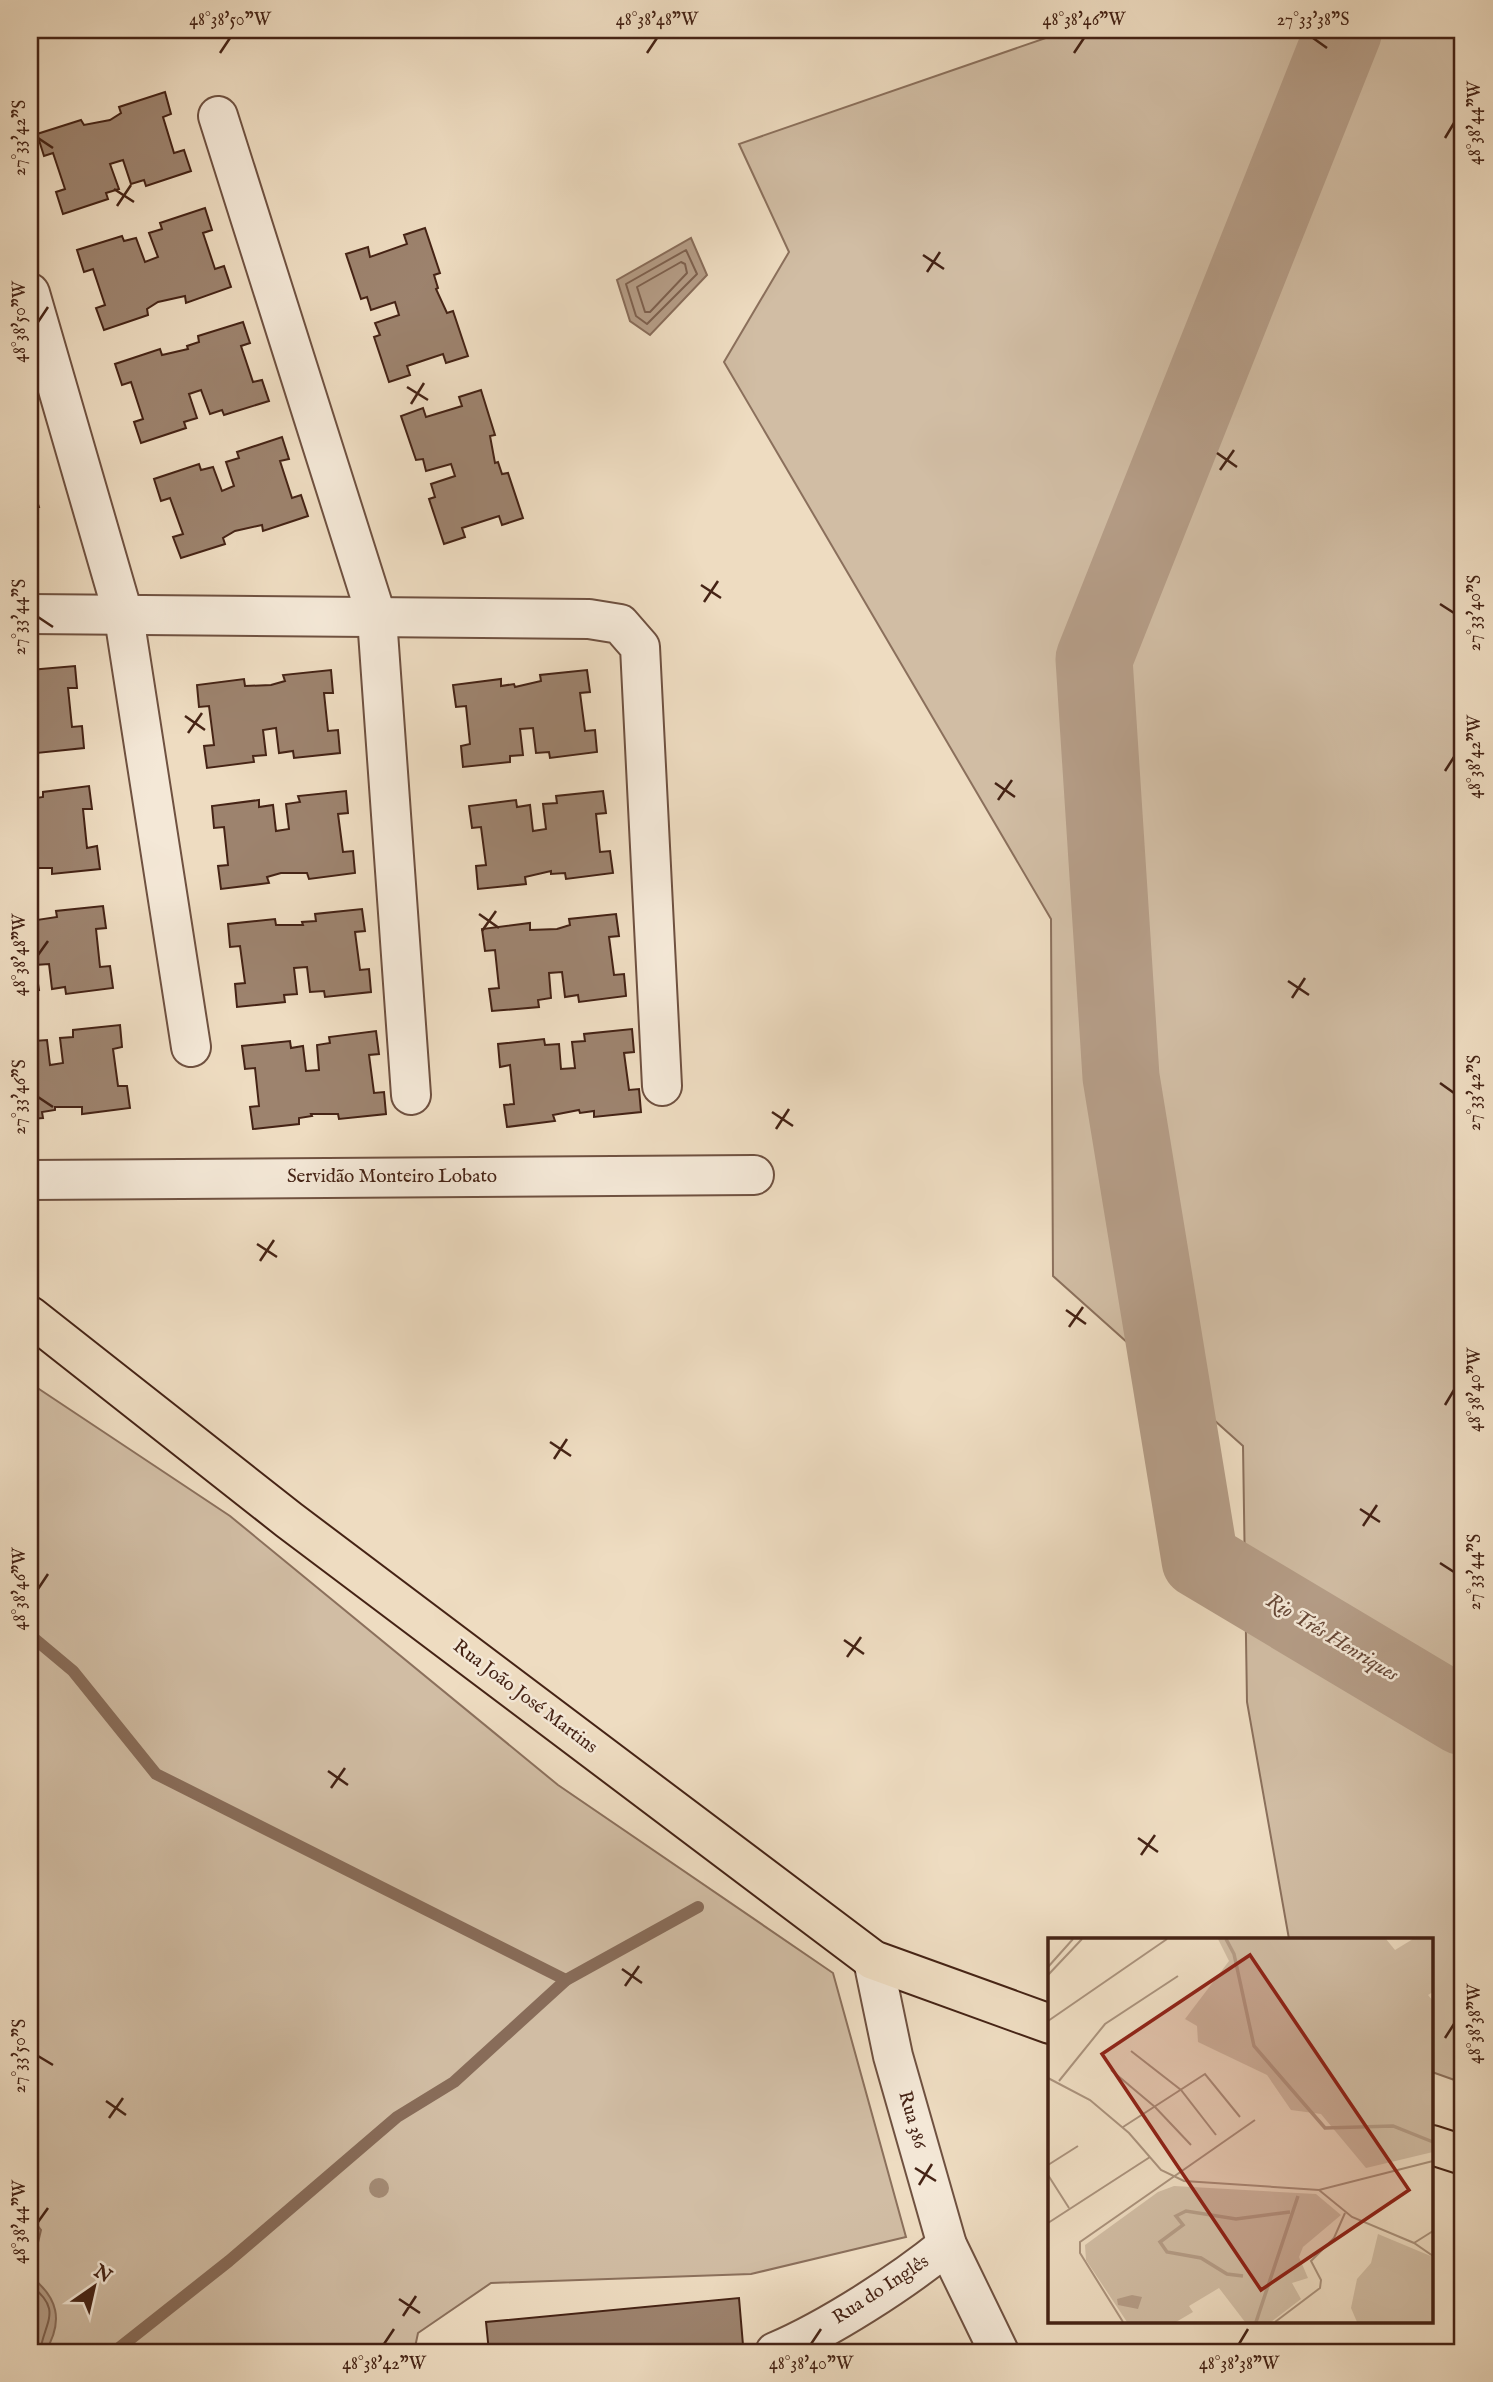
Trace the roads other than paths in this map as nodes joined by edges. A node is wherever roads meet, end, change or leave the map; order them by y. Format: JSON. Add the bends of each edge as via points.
{"nodes":[{"id":1,"x":218,"y":116,"type":"dead end"},
{"id":2,"x":30,"y":293,"type":"edge"},
{"id":3,"x":30,"y":614,"type":"edge"},
{"id":4,"x":124,"y":617,"type":"junction"},
{"id":5,"x":377,"y":618,"type":"junction"},
{"id":6,"x":191,"y":1047,"type":"dead end"},
{"id":7,"x":662,"y":1086,"type":"dead end"},
{"id":8,"x":411,"y":1095,"type":"dead end"},
{"id":9,"x":754,"y":1175,"type":"dead end"},
{"id":10,"x":30,"y":1180,"type":"edge"},
{"id":11,"x":30,"y":1316,"type":"edge"},
{"id":12,"x":873,"y":1960,"type":"junction"},
{"id":13,"x":1048,"y":2023,"type":"edge"},
{"id":14,"x":1434,"y":2146,"type":"edge"},
{"id":15,"x":1463,"y":2155,"type":"edge"},
{"id":16,"x":947,"y":2245,"type":"junction"},
{"id":17,"x":775,"y":2352,"type":"edge"},
{"id":18,"x":999,"y":2352,"type":"edge"}],
"edges":[{"from":1,"to":5,"type":"street"},
{"from":2,"to":4,"type":"street"},
{"from":3,"to":4,"type":"street"},
{"from":4,"to":5,"type":"street"},
{"from":4,"to":6,"type":"street"},
{"from":5,"to":7,"type":"street","via":[[590,619],[620,624],[640,647]]},
{"from":5,"to":8,"type":"street"},
{"from":9,"to":10,"type":"street","name":"Servidão Monteiro Lobato"},
{"from":11,"to":12,"type":"main road","name":"Rua João José Martins","via":[[289,1520]]},
{"from":12,"to":13,"type":"main road","name":"Rua João José Martins"},
{"from":12,"to":16,"type":"street","name":"Rua 386","via":[[893,2056]]},
{"from":14,"to":15,"type":"main road"},
{"from":16,"to":17,"type":"street","name":"Rua do Inglês","via":[[801,2341]]},
{"from":16,"to":18,"type":"street","name":"Rua 386"}]}
